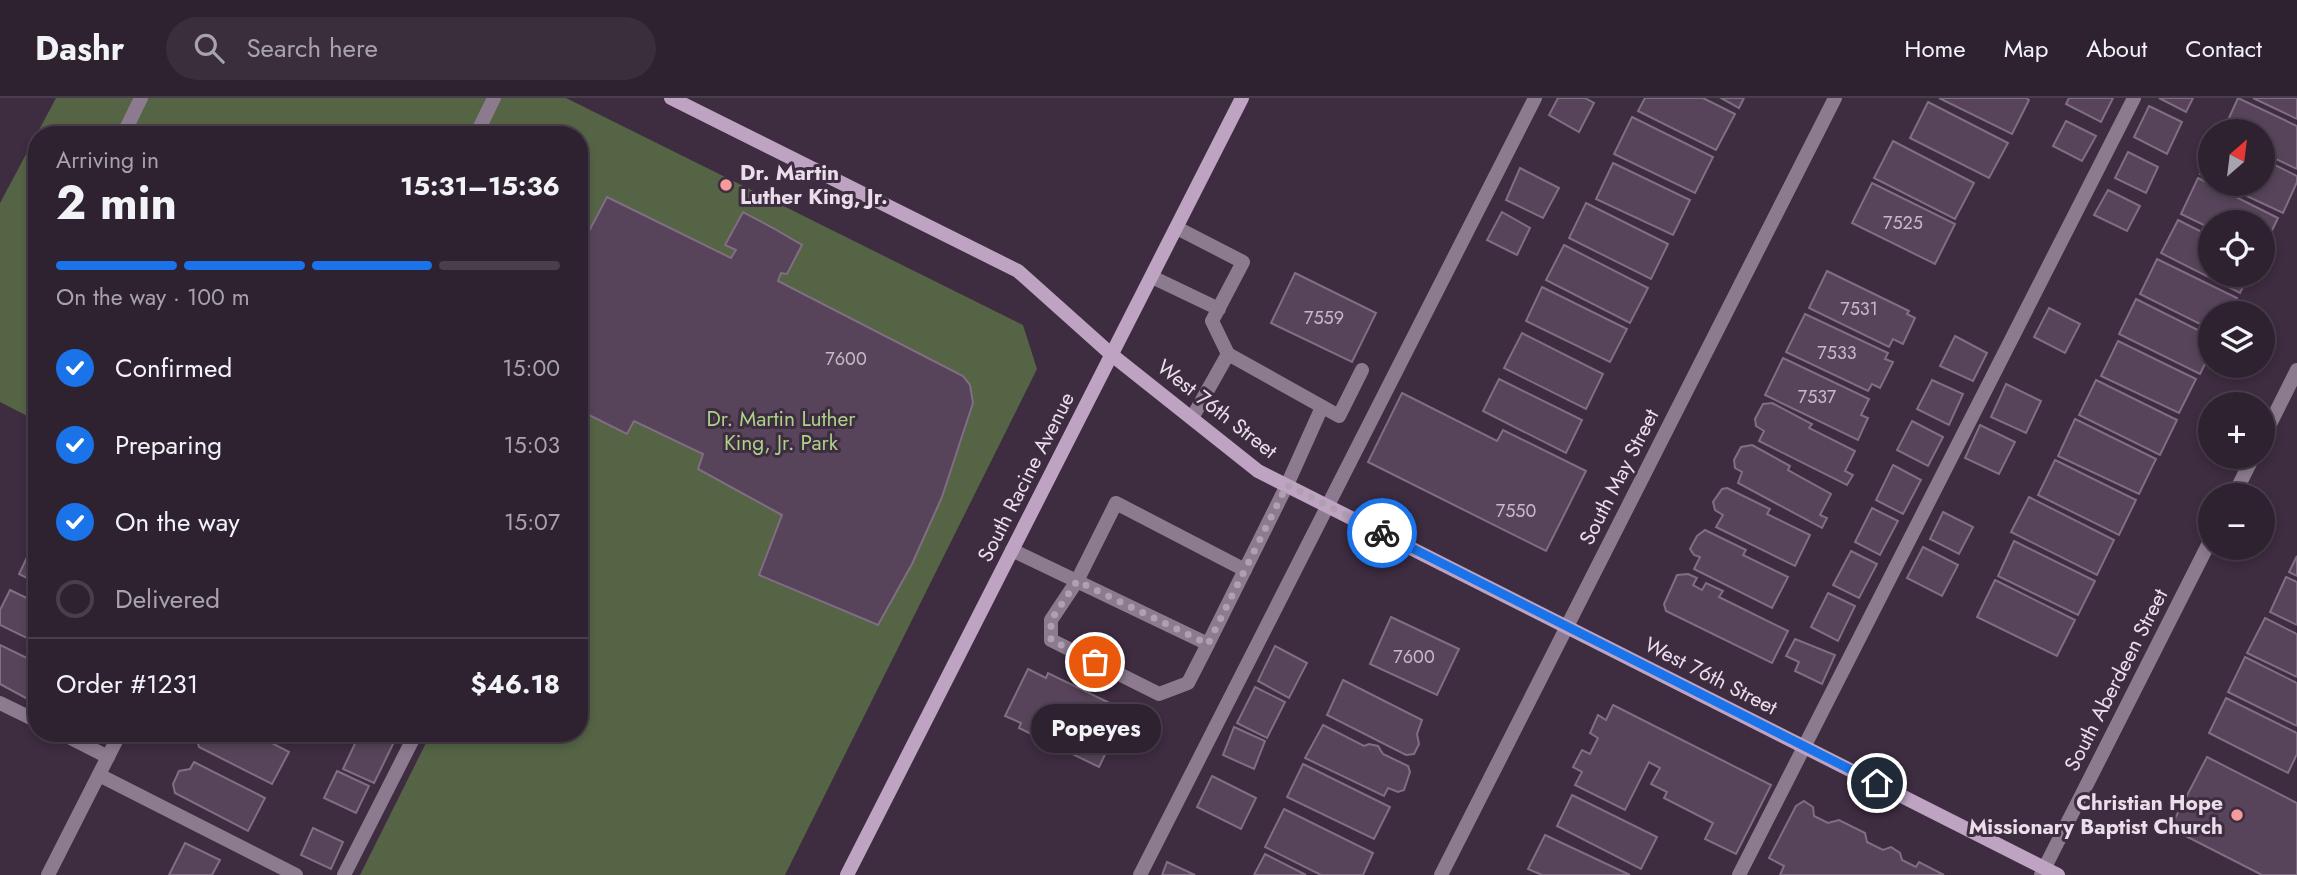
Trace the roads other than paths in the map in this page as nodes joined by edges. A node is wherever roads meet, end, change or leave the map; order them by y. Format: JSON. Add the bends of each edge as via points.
{"nodes":[{"id":1,"x":141,"y":98,"type":"edge"},
{"id":2,"x":494,"y":98,"type":"edge"},
{"id":3,"x":671,"y":98,"type":"edge"},
{"id":4,"x":1242,"y":98,"type":"edge"},
{"id":5,"x":1535,"y":98,"type":"edge"},
{"id":6,"x":1835,"y":98,"type":"edge"},
{"id":7,"x":2134,"y":98,"type":"edge"},
{"id":8,"x":127,"y":126,"type":"edge"},
{"id":9,"x":480,"y":126,"type":"edge"},
{"id":10,"x":1177,"y":228,"type":"junction"},
{"id":11,"x":1152,"y":277,"type":"junction"},
{"id":12,"x":1219,"y":309,"type":"junction"},
{"id":13,"x":1228,"y":354,"type":"junction"},
{"id":14,"x":1112,"y":355,"type":"junction"},
{"id":15,"x":1362,"y":370,"type":"dead end"},
{"id":16,"x":2297,"y":370,"type":"edge"},
{"id":17,"x":1322,"y":407,"type":"junction"},
{"id":18,"x":2275,"y":414,"type":"edge"},
{"id":19,"x":1192,"y":418,"type":"junction"},
{"id":20,"x":1287,"y":485,"type":"junction"},
{"id":21,"x":1328,"y":506,"type":"junction"},
{"id":22,"x":1012,"y":550,"type":"junction"},
{"id":23,"x":2201,"y":560,"type":"edge"},
{"id":24,"x":1245,"y":570,"type":"junction"},
{"id":25,"x":1077,"y":581,"type":"junction"},
{"id":26,"x":1567,"y":627,"type":"junction"},
{"id":27,"x":1208,"y":644,"type":"junction"},
{"id":28,"x":0,"y":703,"type":"edge"},
{"id":29,"x":28,"y":717,"type":"edge"},
{"id":30,"x":79,"y":742,"type":"edge"},
{"id":31,"x":116,"y":742,"type":"edge"},
{"id":32,"x":411,"y":742,"type":"edge"},
{"id":33,"x":1804,"y":746,"type":"junction"},
{"id":34,"x":108,"y":757,"type":"junction"},
{"id":35,"x":99,"y":775,"type":"junction"},
{"id":36,"x":2048,"y":873,"type":"edge"},
{"id":37,"x":48,"y":875,"type":"edge"},
{"id":38,"x":296,"y":875,"type":"edge"},
{"id":39,"x":344,"y":875,"type":"edge"},
{"id":40,"x":847,"y":875,"type":"edge"},
{"id":41,"x":1140,"y":875,"type":"edge"},
{"id":42,"x":1441,"y":875,"type":"edge"},
{"id":43,"x":1739,"y":875,"type":"edge"}],
"edges":[{"from":1,"to":8,"type":"street"},
{"from":2,"to":9,"type":"street"},
{"from":3,"to":14,"type":"street","name":"West 76th Street","via":[[1018,271]]},
{"from":4,"to":10,"type":"street","name":"South Racine Avenue"},
{"from":5,"to":21,"type":"street"},
{"from":6,"to":26,"type":"street","name":"South May Street"},
{"from":7,"to":33,"type":"street"},
{"from":10,"to":11,"type":"street","name":"South Racine Avenue"},
{"from":10,"to":12,"type":"street","via":[[1243,262]]},
{"from":11,"to":12,"type":"street"},
{"from":11,"to":14,"type":"street","name":"South Racine Avenue"},
{"from":12,"to":13,"type":"street","via":[[1212,321]]},
{"from":13,"to":17,"type":"street"},
{"from":13,"to":19,"type":"street"},
{"from":14,"to":19,"type":"street","name":"West 76th Street"},
{"from":14,"to":22,"type":"street","name":"South Racine Avenue"},
{"from":15,"to":17,"type":"street","via":[[1339,416]]},
{"from":16,"to":18,"type":"street"},
{"from":17,"to":20,"type":"street"},
{"from":19,"to":20,"type":"street","name":"West 76th Street","via":[[1258,471]]},
{"from":20,"to":21,"type":"street","name":"West 76th Street"},
{"from":20,"to":24,"type":"street"},
{"from":21,"to":26,"type":"street","name":"West 76th Street"},
{"from":21,"to":41,"type":"street"},
{"from":22,"to":25,"type":"street"},
{"from":22,"to":40,"type":"street","name":"South Racine Avenue"},
{"from":23,"to":36,"type":"street","name":"South Aberdeen Street"},
{"from":24,"to":25,"type":"street","via":[[1115,503]]},
{"from":24,"to":27,"type":"street"},
{"from":25,"to":27,"type":"street"},
{"from":25,"to":27,"type":"street","via":[[1051,620],[1051,640],[1159,694],[1188,683]]},
{"from":26,"to":33,"type":"street","name":"West 76th Street"},
{"from":26,"to":42,"type":"street","name":"South May Street"},
{"from":28,"to":29,"type":"street"},
{"from":30,"to":34,"type":"street"},
{"from":31,"to":34,"type":"street"},
{"from":32,"to":39,"type":"street"},
{"from":33,"to":36,"type":"street","name":"West 76th Street"},
{"from":33,"to":43,"type":"street"},
{"from":34,"to":35,"type":"street"},
{"from":35,"to":37,"type":"street"},
{"from":35,"to":38,"type":"street"}]}
